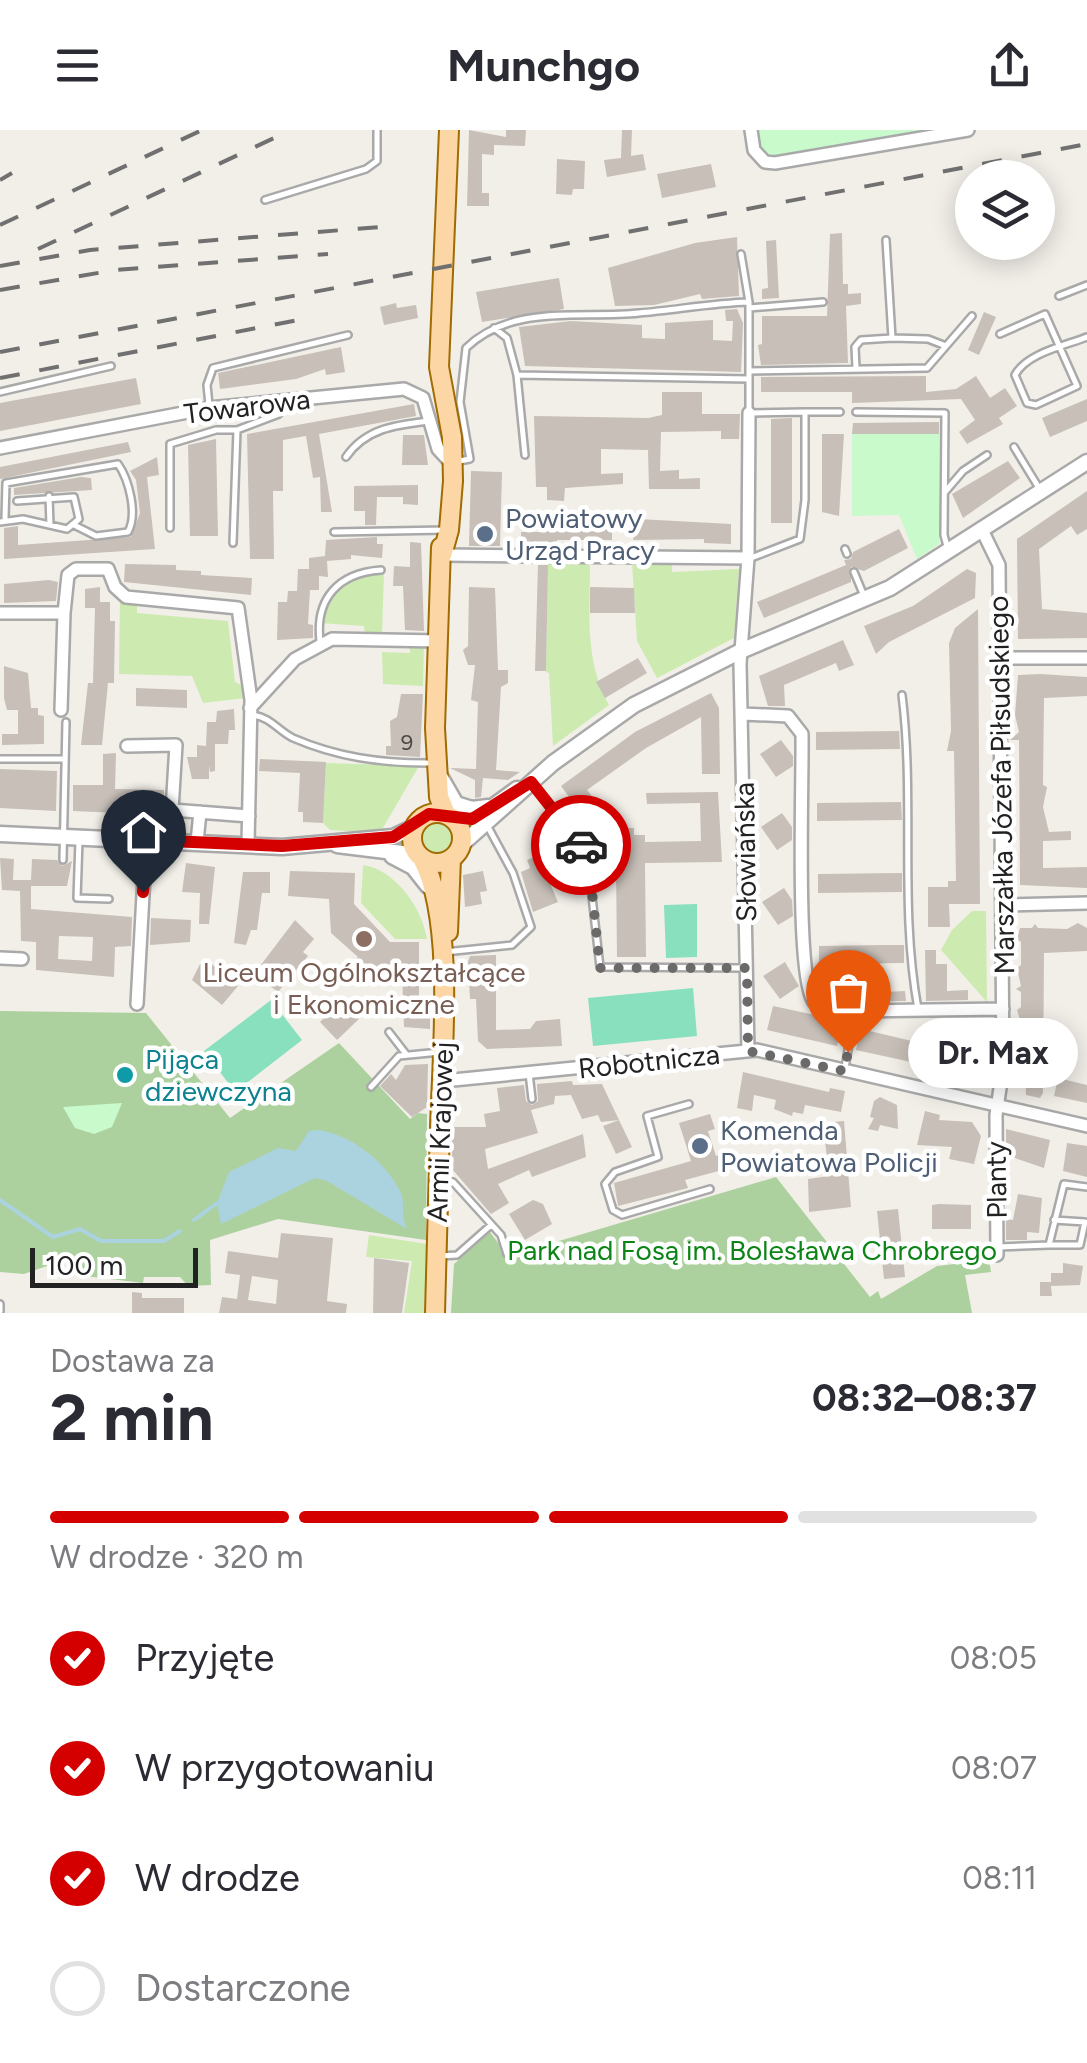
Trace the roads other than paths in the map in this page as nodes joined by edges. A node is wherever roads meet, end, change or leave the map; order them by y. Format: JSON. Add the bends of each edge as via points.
{"nodes":[{"id":1,"x":377,"y":130,"type":"edge"},
{"id":2,"x":450,"y":130,"type":"edge"},
{"id":3,"x":751,"y":130,"type":"edge"},
{"id":4,"x":968,"y":130,"type":"edge"},
{"id":5,"x":265,"y":200,"type":"dead end"},
{"id":6,"x":886,"y":240,"type":"dead end"},
{"id":7,"x":741,"y":254,"type":"dead end"},
{"id":8,"x":1087,"y":286,"type":"edge"},
{"id":9,"x":1059,"y":296,"type":"dead end"},
{"id":10,"x":823,"y":302,"type":"dead end"},
{"id":11,"x":749,"y":305,"type":"junction"},
{"id":12,"x":972,"y":316,"type":"dead end"},
{"id":13,"x":494,"y":328,"type":"junction"},
{"id":14,"x":1000,"y":334,"type":"dead end"},
{"id":15,"x":348,"y":335,"type":"dead end"},
{"id":16,"x":1087,"y":337,"type":"edge"},
{"id":17,"x":892,"y":338,"type":"junction"},
{"id":18,"x":946,"y":346,"type":"junction"},
{"id":19,"x":1060,"y":348,"type":"junction"},
{"id":20,"x":111,"y":366,"type":"dead end"},
{"id":21,"x":856,"y":368,"type":"junction"},
{"id":22,"x":517,"y":375,"type":"junction"},
{"id":23,"x":749,"y":375,"type":"junction"},
{"id":24,"x":0,"y":392,"type":"edge"},
{"id":25,"x":282,"y":402,"type":"junction"},
{"id":26,"x":209,"y":408,"type":"junction"},
{"id":27,"x":805,"y":412,"type":"junction"},
{"id":28,"x":840,"y":412,"type":"dead end"},
{"id":29,"x":856,"y":412,"type":"dead end"},
{"id":30,"x":749,"y":413,"type":"junction"},
{"id":31,"x":432,"y":420,"type":"junction"},
{"id":32,"x":236,"y":430,"type":"junction"},
{"id":33,"x":1014,"y":447,"type":"dead end"},
{"id":34,"x":0,"y":448,"type":"edge"},
{"id":35,"x":525,"y":454,"type":"dead end"},
{"id":36,"x":987,"y":454,"type":"dead end"},
{"id":37,"x":346,"y":457,"type":"dead end"},
{"id":38,"x":450,"y":462,"type":"junction"},
{"id":39,"x":1087,"y":462,"type":"edge"},
{"id":40,"x":1041,"y":490,"type":"junction"},
{"id":41,"x":946,"y":492,"type":"junction"},
{"id":42,"x":49,"y":496,"type":"junction"},
{"id":43,"x":17,"y":501,"type":"dead end"},
{"id":44,"x":2,"y":520,"type":"edge"},
{"id":45,"x":50,"y":525,"type":"junction"},
{"id":46,"x":74,"y":526,"type":"junction"},
{"id":47,"x":170,"y":528,"type":"dead end"},
{"id":48,"x":444,"y":530,"type":"junction"},
{"id":49,"x":982,"y":530,"type":"junction"},
{"id":50,"x":334,"y":532,"type":"dead end"},
{"id":51,"x":233,"y":543,"type":"dead end"},
{"id":52,"x":949,"y":552,"type":"junction"},
{"id":53,"x":442,"y":554,"type":"junction"},
{"id":54,"x":748,"y":558,"type":"junction"},
{"id":55,"x":380,"y":570,"type":"dead end"},
{"id":56,"x":854,"y":572,"type":"dead end"},
{"id":57,"x":866,"y":599,"type":"junction"},
{"id":58,"x":0,"y":613,"type":"edge"},
{"id":59,"x":64,"y":614,"type":"junction"},
{"id":60,"x":438,"y":640,"type":"junction"},
{"id":61,"x":320,"y":644,"type":"junction"},
{"id":62,"x":743,"y":650,"type":"junction"},
{"id":63,"x":1001,"y":658,"type":"junction"},
{"id":64,"x":1087,"y":658,"type":"edge"},
{"id":65,"x":902,"y":694,"type":"dead end"},
{"id":66,"x":250,"y":712,"type":"junction"},
{"id":67,"x":743,"y":714,"type":"junction"},
{"id":68,"x":64,"y":716,"type":"joint"},
{"id":69,"x":127,"y":746,"type":"dead end"},
{"id":70,"x":0,"y":759,"type":"edge"},
{"id":71,"x":65,"y":760,"type":"junction"},
{"id":72,"x":433,"y":767,"type":"junction"},
{"id":73,"x":531,"y":782,"type":"junction"},
{"id":74,"x":489,"y":806,"type":"junction"},
{"id":75,"x":200,"y":812,"type":"junction"},
{"id":76,"x":248,"y":816,"type":"junction"},
{"id":77,"x":450,"y":817,"type":"junction"},
{"id":78,"x":419,"y":822,"type":"junction"},
{"id":79,"x":486,"y":825,"type":"junction"},
{"id":80,"x":0,"y":834,"type":"edge"},
{"id":81,"x":71,"y":837,"type":"junction"},
{"id":82,"x":146,"y":840,"type":"junction"},
{"id":83,"x":197,"y":842,"type":"junction"},
{"id":84,"x":248,"y":844,"type":"junction"},
{"id":85,"x":332,"y":844,"type":"junction"},
{"id":86,"x":382,"y":852,"type":"junction"},
{"id":87,"x":456,"y":852,"type":"junction"},
{"id":88,"x":421,"y":858,"type":"junction"},
{"id":89,"x":63,"y":860,"type":"dead end"},
{"id":90,"x":434,"y":895,"type":"junction"},
{"id":91,"x":109,"y":900,"type":"dead end"},
{"id":92,"x":1087,"y":904,"type":"edge"},
{"id":93,"x":1002,"y":905,"type":"junction"},
{"id":94,"x":442,"y":952,"type":"junction"},
{"id":95,"x":0,"y":958,"type":"edge"},
{"id":96,"x":22,"y":959,"type":"dead end"},
{"id":97,"x":747,"y":968,"type":"junction"},
{"id":98,"x":137,"y":1004,"type":"dead end"},
{"id":99,"x":918,"y":1009,"type":"junction"},
{"id":100,"x":1004,"y":1009,"type":"junction"},
{"id":101,"x":855,"y":1012,"type":"junction"},
{"id":102,"x":389,"y":1032,"type":"dead end"},
{"id":103,"x":748,"y":1051,"type":"junction"},
{"id":104,"x":443,"y":1052,"type":"junction"},
{"id":105,"x":406,"y":1054,"type":"junction"},
{"id":106,"x":844,"y":1071,"type":"junction"},
{"id":107,"x":529,"y":1073,"type":"junction"},
{"id":108,"x":444,"y":1081,"type":"junction"},
{"id":109,"x":371,"y":1087,"type":"dead end"},
{"id":110,"x":532,"y":1099,"type":"dead end"},
{"id":111,"x":689,"y":1104,"type":"dead end"},
{"id":112,"x":998,"y":1104,"type":"junction"},
{"id":113,"x":1087,"y":1126,"type":"edge"},
{"id":114,"x":439,"y":1180,"type":"junction"},
{"id":115,"x":1087,"y":1188,"type":"edge"},
{"id":116,"x":710,"y":1189,"type":"dead end"},
{"id":117,"x":1054,"y":1220,"type":"junction"},
{"id":118,"x":491,"y":1225,"type":"junction"},
{"id":119,"x":1049,"y":1245,"type":"junction"},
{"id":120,"x":997,"y":1251,"type":"joint"},
{"id":121,"x":507,"y":1254,"type":"dead end"},
{"id":122,"x":437,"y":1256,"type":"junction"},
{"id":123,"x":435,"y":1313,"type":"edge"}],
"edges":[{"from":1,"to":5,"type":"lane","via":[[377,160],[366,169]]},
{"from":2,"to":38,"type":"main road","via":[[439,366]]},
{"from":3,"to":4,"type":"street","via":[[754,150],[765,162]]},
{"from":6,"to":17,"type":"lane"},
{"from":7,"to":11,"type":"lane"},
{"from":8,"to":9,"type":"lane"},
{"from":10,"to":11,"type":"lane"},
{"from":11,"to":13,"type":"lane","via":[[566,312]]},
{"from":11,"to":23,"type":"lane"},
{"from":12,"to":18,"type":"lane"},
{"from":13,"to":22,"type":"lane","via":[[508,338]]},
{"from":13,"to":38,"type":"lane","via":[[466,348],[460,402],[470,459]]},
{"from":14,"to":19,"type":"lane","via":[[1045,314]]},
{"from":15,"to":26,"type":"lane","via":[[213,368]]},
{"from":16,"to":19,"type":"lane"},
{"from":17,"to":18,"type":"lane"},
{"from":17,"to":21,"type":"lane","via":[[861,340]]},
{"from":18,"to":21,"type":"lane","via":[[927,368]]},
{"from":19,"to":19,"type":"lane","via":[[1021,364],[1015,376],[1028,403],[1076,386]]},
{"from":20,"to":24,"type":"lane"},
{"from":21,"to":23,"type":"lane"},
{"from":22,"to":23,"type":"lane"},
{"from":22,"to":35,"type":"lane"},
{"from":23,"to":30,"type":"lane"},
{"from":25,"to":26,"type":"street","name":"Towarowa"},
{"from":25,"to":31,"type":"street","name":"Towarowa","via":[[411,390],[423,398]]},
{"from":25,"to":32,"type":"lane","via":[[278,414]]},
{"from":26,"to":34,"type":"street","name":"Towarowa"},
{"from":27,"to":28,"type":"lane"},
{"from":27,"to":30,"type":"lane"},
{"from":27,"to":54,"type":"lane","via":[[803,533],[793,544]]},
{"from":29,"to":41,"type":"lane","via":[[945,412]]},
{"from":30,"to":54,"type":"street","name":"Słowiańska"},
{"from":31,"to":37,"type":"lane","via":[[358,440]]},
{"from":31,"to":38,"type":"street","name":"Towarowa","via":[[438,449]]},
{"from":32,"to":47,"type":"lane","via":[[170,444]]},
{"from":32,"to":51,"type":"lane"},
{"from":33,"to":40,"type":"lane"},
{"from":36,"to":41,"type":"lane"},
{"from":38,"to":48,"type":"main road","via":[[441,480]]},
{"from":39,"to":40,"type":"street"},
{"from":40,"to":49,"type":"street"},
{"from":41,"to":52,"type":"lane"},
{"from":42,"to":43,"type":"lane"},
{"from":42,"to":45,"type":"lane"},
{"from":42,"to":46,"type":"lane","via":[[74,497]]},
{"from":44,"to":45,"type":"lane"},
{"from":44,"to":46,"type":"lane","via":[[6,483],[118,464],[128,484],[128,532],[96,536]]},
{"from":45,"to":46,"type":"lane"},
{"from":48,"to":50,"type":"lane"},
{"from":48,"to":53,"type":"main road"},
{"from":49,"to":52,"type":"street"},
{"from":49,"to":63,"type":"street","name":"Marszałka Józefa Piłsudskiego","via":[[1000,566]]},
{"from":52,"to":57,"type":"street"},
{"from":53,"to":54,"type":"street"},
{"from":53,"to":60,"type":"main road"},
{"from":54,"to":62,"type":"street","name":"Słowiańska"},
{"from":55,"to":61,"type":"lane","via":[[350,575],[323,600]]},
{"from":56,"to":57,"type":"lane"},
{"from":57,"to":62,"type":"street"},
{"from":58,"to":59,"type":"street"},
{"from":59,"to":66,"type":"street","via":[[68,576],[76,569],[108,569],[126,597],[238,608]]},
{"from":59,"to":68,"type":"street"},
{"from":60,"to":61,"type":"street"},
{"from":60,"to":72,"type":"main road"},
{"from":61,"to":66,"type":"street","via":[[284,669]]},
{"from":62,"to":67,"type":"street","name":"Słowiańska"},
{"from":62,"to":73,"type":"street","via":[[634,705]]},
{"from":63,"to":64,"type":"street"},
{"from":63,"to":93,"type":"street","name":"Marszałka Józefa Piłsudskiego"},
{"from":65,"to":99,"type":"lane","via":[[909,950]]},
{"from":66,"to":72,"type":"lane","via":[[289,736],[348,758]]},
{"from":66,"to":76,"type":"street"},
{"from":67,"to":97,"type":"street","name":"Słowiańska"},
{"from":67,"to":101,"type":"street","name":"Słowiańska","via":[[788,716],[802,734],[808,991],[819,1006]]},
{"from":68,"to":71,"type":"lane"},
{"from":69,"to":75,"type":"street","via":[[176,745],[172,810]]},
{"from":70,"to":71,"type":"lane"},
{"from":71,"to":81,"type":"lane"},
{"from":72,"to":74,"type":"street","via":[[456,804]]},
{"from":72,"to":77,"type":"main road"},
{"from":72,"to":78,"type":"main road"},
{"from":73,"to":74,"type":"street"},
{"from":73,"to":79,"type":"street"},
{"from":73,"to":97,"type":"lane","via":[[587,853],[600,968]]},
{"from":74,"to":77,"type":"street","via":[[472,819]]},
{"from":75,"to":76,"type":"street"},
{"from":75,"to":83,"type":"street"},
{"from":76,"to":84,"type":"street"},
{"from":77,"to":78,"type":"main road"},
{"from":77,"to":87,"type":"main road","via":[[461,831]]},
{"from":78,"to":85,"type":"street","via":[[393,837]]},
{"from":78,"to":88,"type":"main road","via":[[411,839]]},
{"from":79,"to":87,"type":"street"},
{"from":79,"to":94,"type":"lane","via":[[513,873],[531,926],[512,946]]},
{"from":80,"to":81,"type":"street"},
{"from":81,"to":82,"type":"street"},
{"from":81,"to":89,"type":"lane"},
{"from":81,"to":91,"type":"lane","via":[[78,898]]},
{"from":82,"to":83,"type":"street"},
{"from":82,"to":98,"type":"street"},
{"from":83,"to":84,"type":"street"},
{"from":84,"to":85,"type":"street"},
{"from":85,"to":86,"type":"street"},
{"from":86,"to":88,"type":"street"},
{"from":86,"to":90,"type":"street","via":[[414,867]]},
{"from":87,"to":88,"type":"main road","via":[[437,864]]},
{"from":87,"to":94,"type":"main road","name":"Armii Krajowej"},
{"from":88,"to":90,"type":"main road","name":"Armii Krajowej"},
{"from":90,"to":94,"type":"main road","name":"Armii Krajowej"},
{"from":92,"to":93,"type":"street"},
{"from":93,"to":100,"type":"street","name":"Marszałka Józefa Piłsudskiego"},
{"from":94,"to":104,"type":"main road","name":"Armii Krajowej"},
{"from":95,"to":96,"type":"street"},
{"from":97,"to":103,"type":"street","name":"Słowiańska"},
{"from":99,"to":100,"type":"street"},
{"from":99,"to":101,"type":"street"},
{"from":100,"to":112,"type":"street","name":"Marszałka Józefa Piłsudskiego"},
{"from":101,"to":106,"type":"lane"},
{"from":102,"to":105,"type":"lane"},
{"from":103,"to":106,"type":"street","name":"Robotnicza"},
{"from":103,"to":107,"type":"street","name":"Robotnicza"},
{"from":104,"to":105,"type":"lane"},
{"from":104,"to":108,"type":"main road","name":"Armii Krajowej"},
{"from":105,"to":109,"type":"lane"},
{"from":106,"to":112,"type":"street","name":"Robotnicza"},
{"from":107,"to":108,"type":"street","name":"Robotnicza"},
{"from":107,"to":110,"type":"lane"},
{"from":108,"to":114,"type":"main road","name":"Armii Krajowej"},
{"from":111,"to":116,"type":"lane","via":[[647,1116],[658,1156],[615,1172],[605,1184],[613,1210],[622,1215]]},
{"from":112,"to":113,"type":"street","name":"Robotnicza"},
{"from":112,"to":120,"type":"street","name":"Planty"},
{"from":114,"to":118,"type":"lane","via":[[453,1182]]},
{"from":114,"to":122,"type":"main road","name":"Armii Krajowej"},
{"from":115,"to":117,"type":"lane","via":[[1064,1184]]},
{"from":117,"to":119,"type":"lane"},
{"from":117,"to":119,"type":"lane","via":[[1084,1222],[1085,1235],[1080,1245]]},
{"from":118,"to":121,"type":"lane"},
{"from":118,"to":122,"type":"lane","via":[[456,1256]]},
{"from":119,"to":120,"type":"lane"},
{"from":122,"to":123,"type":"main road","name":"Armii Krajowej"}]}
